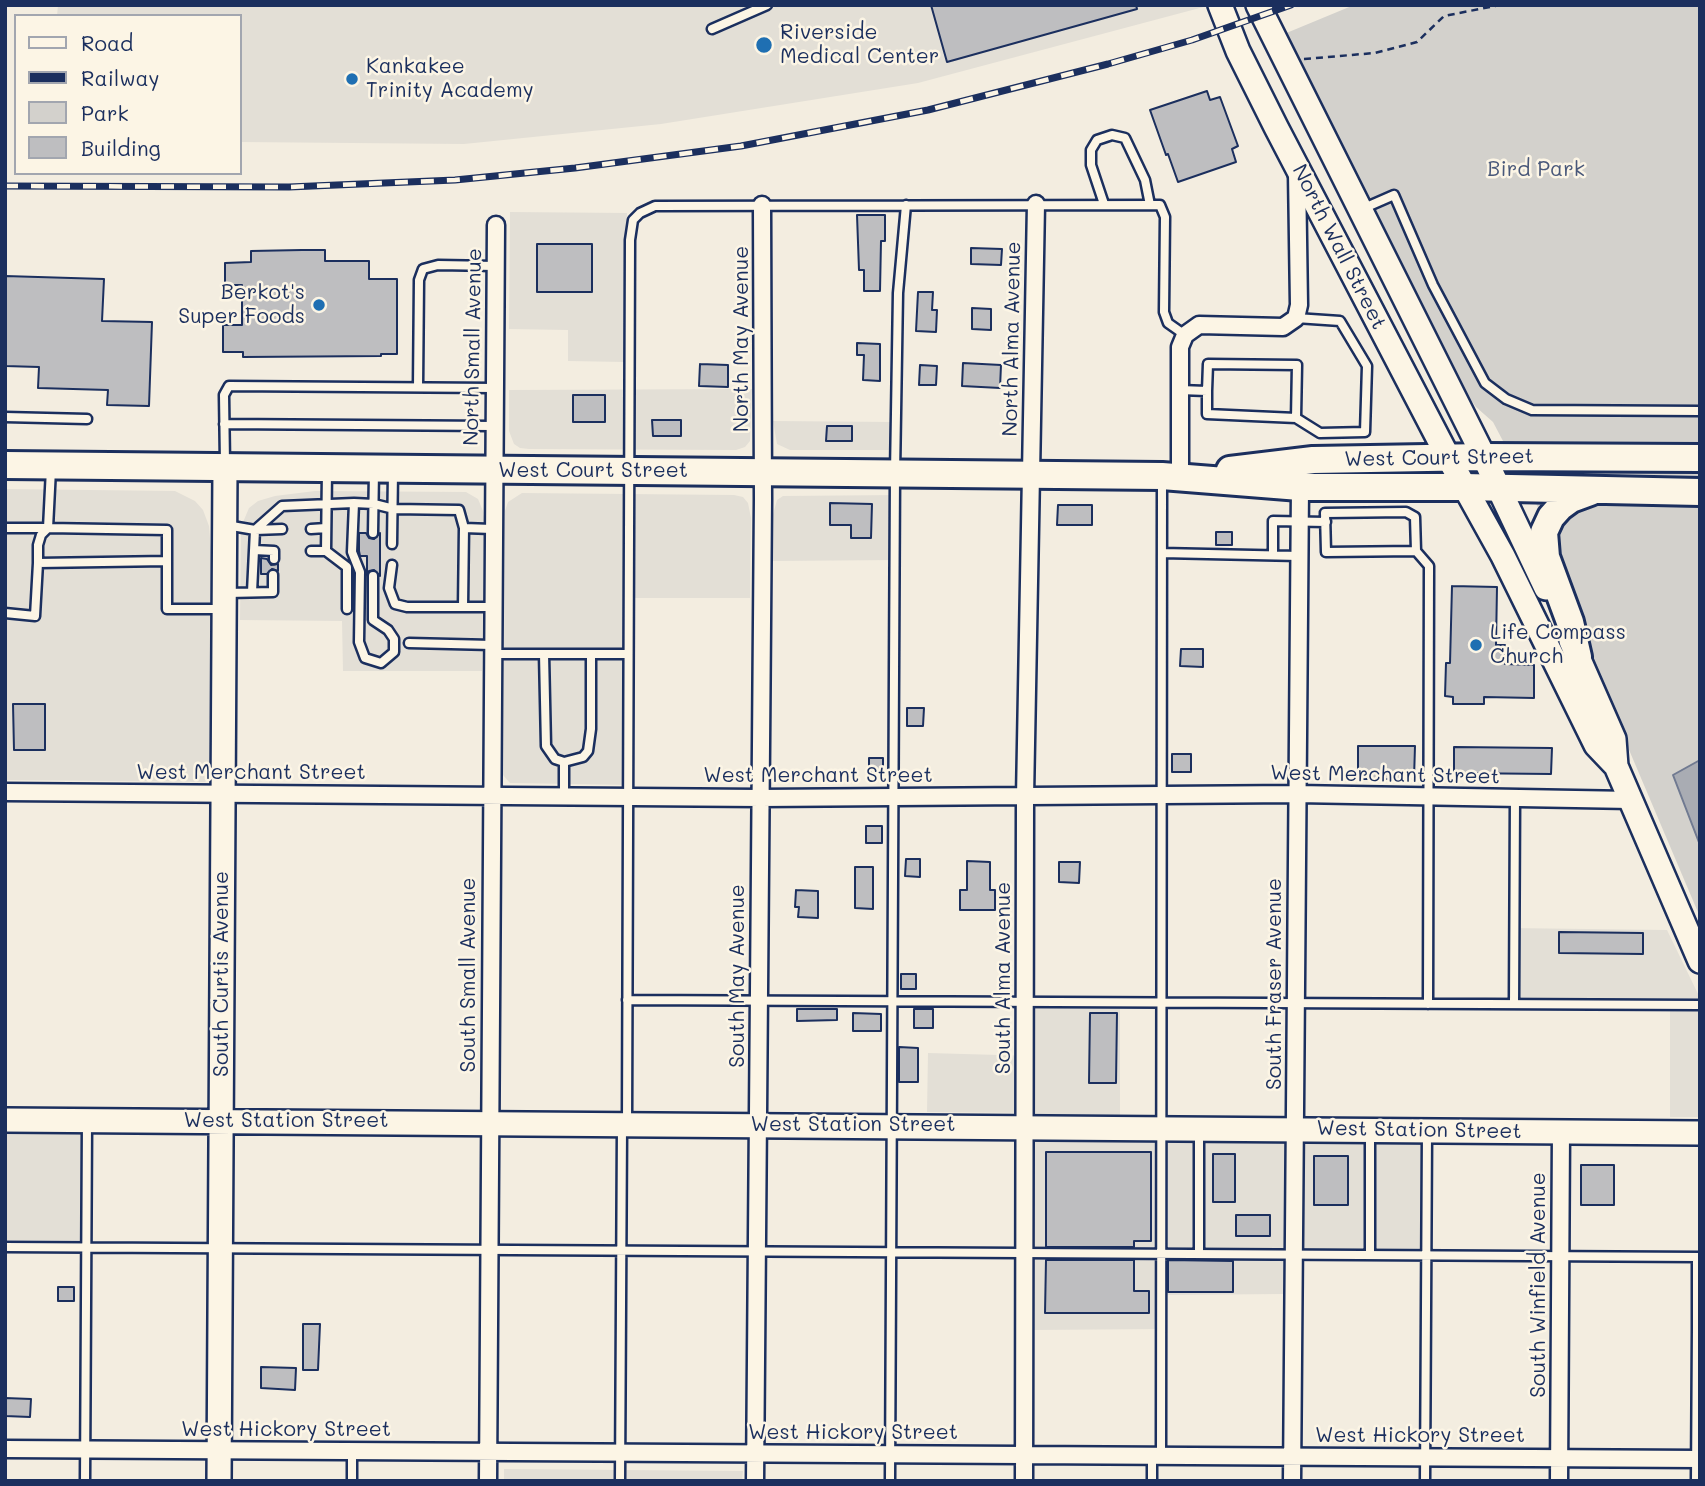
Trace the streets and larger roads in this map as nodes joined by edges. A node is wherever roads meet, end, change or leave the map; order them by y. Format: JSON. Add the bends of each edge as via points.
{"nodes":[{"id":1,"x":1220,"y":5,"type":"edge"},
{"id":2,"x":1258,"y":5,"type":"edge"},
{"id":3,"x":1297,"y":167,"type":"junction"},
{"id":4,"x":1036,"y":204,"type":"road end"},
{"id":5,"x":762,"y":205,"type":"road end"},
{"id":6,"x":496,"y":225,"type":"dead end"},
{"id":7,"x":1448,"y":457,"type":"junction"},
{"id":8,"x":1483,"y":457,"type":"junction"},
{"id":9,"x":1700,"y":458,"type":"edge"},
{"id":10,"x":5,"y":465,"type":"edge"},
{"id":11,"x":225,"y":467,"type":"junction"},
{"id":12,"x":493,"y":470,"type":"junction"},
{"id":13,"x":763,"y":472,"type":"junction"},
{"id":14,"x":1029,"y":475,"type":"junction"},
{"id":15,"x":1171,"y":476,"type":"junction"},
{"id":16,"x":1464,"y":487,"type":"junction"},
{"id":17,"x":1300,"y":488,"type":"junction"},
{"id":18,"x":1499,"y":488,"type":"junction"},
{"id":19,"x":1593,"y":491,"type":"junction"},
{"id":20,"x":1700,"y":492,"type":"edge"},
{"id":21,"x":1578,"y":657,"type":"junction"},
{"id":22,"x":1616,"y":766,"type":"junction"},
{"id":23,"x":5,"y":792,"type":"edge"},
{"id":24,"x":223,"y":794,"type":"junction"},
{"id":25,"x":491,"y":794,"type":"junction"},
{"id":26,"x":1297,"y":794,"type":"junction"},
{"id":27,"x":760,"y":797,"type":"junction"},
{"id":28,"x":1025,"y":797,"type":"junction"},
{"id":29,"x":1631,"y":800,"type":"junction"},
{"id":30,"x":1700,"y":961,"type":"edge"},
{"id":31,"x":5,"y":1120,"type":"edge"},
{"id":32,"x":221,"y":1120,"type":"junction"},
{"id":33,"x":489,"y":1122,"type":"junction"},
{"id":34,"x":758,"y":1125,"type":"junction"},
{"id":35,"x":1026,"y":1127,"type":"junction"},
{"id":36,"x":1295,"y":1129,"type":"junction"},
{"id":37,"x":1561,"y":1132,"type":"junction"},
{"id":38,"x":1700,"y":1133,"type":"edge"},
{"id":39,"x":5,"y":1449,"type":"edge"},
{"id":40,"x":219,"y":1450,"type":"junction"},
{"id":41,"x":488,"y":1452,"type":"junction"},
{"id":42,"x":755,"y":1453,"type":"junction"},
{"id":43,"x":1024,"y":1455,"type":"junction"},
{"id":44,"x":1292,"y":1456,"type":"junction"},
{"id":45,"x":1559,"y":1458,"type":"junction"},
{"id":46,"x":1698,"y":1459,"type":"edge"},
{"id":47,"x":219,"y":1481,"type":"edge"},
{"id":48,"x":488,"y":1481,"type":"edge"},
{"id":49,"x":755,"y":1481,"type":"edge"},
{"id":50,"x":1024,"y":1481,"type":"edge"},
{"id":51,"x":1292,"y":1481,"type":"edge"},
{"id":52,"x":1559,"y":1481,"type":"edge"}],
"edges":[{"from":1,"to":3,"type":"main road","name":"North Wall Street"},
{"from":2,"to":8,"type":"main road","name":"North Wall Street"},
{"from":3,"to":7,"type":"main road","name":"North Wall Street"},
{"from":3,"to":15,"type":"street","via":[[1296,318],[1283,327],[1199,325],[1185,335],[1180,347]]},
{"from":4,"to":14,"type":"street","name":"North Alma Avenue"},
{"from":5,"to":13,"type":"street","name":"North May Avenue"},
{"from":6,"to":12,"type":"street","name":"North Small Avenue"},
{"from":7,"to":8,"type":"main road","name":"West Court Street"},
{"from":7,"to":15,"type":"main road","name":"West Court Street","via":[[1313,460]]},
{"from":7,"to":16,"type":"main road","name":"North Wall Street"},
{"from":8,"to":9,"type":"main road","name":"West Court Street"},
{"from":8,"to":18,"type":"main road","name":"North Wall Street"},
{"from":10,"to":11,"type":"main road","name":"West Court Street"},
{"from":11,"to":12,"type":"main road","name":"West Court Street"},
{"from":11,"to":24,"type":"main road","name":"South Curtis Avenue"},
{"from":12,"to":13,"type":"main road","name":"West Court Street"},
{"from":12,"to":25,"type":"street","name":"South Small Avenue"},
{"from":13,"to":14,"type":"main road","name":"West Court Street"},
{"from":13,"to":27,"type":"street","name":"South May Avenue"},
{"from":14,"to":15,"type":"main road","name":"West Court Street"},
{"from":14,"to":28,"type":"street","name":"South Alma Avenue"},
{"from":15,"to":17,"type":"main road","name":"West Court Street"},
{"from":16,"to":17,"type":"main road","name":"West Court Street"},
{"from":16,"to":18,"type":"main road","name":"West Court Street"},
{"from":16,"to":22,"type":"main road","name":"North Wall Street","via":[[1596,745]]},
{"from":17,"to":26,"type":"street","name":"South Fraser Avenue"},
{"from":18,"to":19,"type":"main road","name":"West Court Street"},
{"from":18,"to":21,"type":"main road","name":"North Wall Street"},
{"from":19,"to":20,"type":"main road","name":"West Court Street"},
{"from":19,"to":21,"type":"main road","via":[[1560,507],[1544,532],[1546,557]]},
{"from":21,"to":22,"type":"main road","name":"North Wall Street","via":[[1614,739]]},
{"from":22,"to":29,"type":"main road"},
{"from":23,"to":24,"type":"street","name":"West Merchant Street"},
{"from":24,"to":25,"type":"street","name":"West Merchant Street"},
{"from":24,"to":32,"type":"main road","name":"South Curtis Avenue"},
{"from":25,"to":27,"type":"street","name":"West Merchant Street"},
{"from":25,"to":33,"type":"street","name":"South Small Avenue"},
{"from":26,"to":28,"type":"street","name":"West Merchant Street"},
{"from":26,"to":29,"type":"street","name":"West Merchant Street"},
{"from":26,"to":36,"type":"street","name":"South Fraser Avenue"},
{"from":27,"to":28,"type":"street","name":"West Merchant Street"},
{"from":27,"to":34,"type":"street","name":"South May Avenue"},
{"from":28,"to":35,"type":"street","name":"South Alma Avenue"},
{"from":29,"to":30,"type":"main road"},
{"from":31,"to":32,"type":"main road","name":"West Station Street"},
{"from":32,"to":33,"type":"main road","name":"West Station Street"},
{"from":32,"to":40,"type":"main road","name":"South Curtis Avenue"},
{"from":33,"to":34,"type":"main road","name":"West Station Street"},
{"from":33,"to":41,"type":"street","name":"South Small Avenue"},
{"from":34,"to":35,"type":"main road","name":"West Station Street"},
{"from":34,"to":42,"type":"street","name":"South May Avenue"},
{"from":35,"to":36,"type":"main road","name":"West Station Street"},
{"from":35,"to":43,"type":"street","name":"South Alma Avenue"},
{"from":36,"to":37,"type":"main road","name":"West Station Street"},
{"from":36,"to":44,"type":"street","name":"South Fraser Avenue"},
{"from":37,"to":38,"type":"main road","name":"West Station Street"},
{"from":37,"to":45,"type":"street","name":"South Winfield Avenue"},
{"from":39,"to":40,"type":"street","name":"West Hickory Street"},
{"from":40,"to":41,"type":"street","name":"West Hickory Street"},
{"from":40,"to":47,"type":"main road","name":"South Curtis Avenue"},
{"from":41,"to":42,"type":"street","name":"West Hickory Street"},
{"from":41,"to":48,"type":"street","name":"South Small Avenue"},
{"from":42,"to":43,"type":"street","name":"West Hickory Street"},
{"from":42,"to":49,"type":"street","name":"South May Avenue"},
{"from":43,"to":44,"type":"street","name":"West Hickory Street"},
{"from":43,"to":50,"type":"street","name":"South Alma Avenue"},
{"from":44,"to":45,"type":"street","name":"West Hickory Street"},
{"from":44,"to":51,"type":"street","name":"South Fraser Avenue"},
{"from":45,"to":46,"type":"street","name":"West Hickory Street"},
{"from":45,"to":52,"type":"street","name":"South Winfield Avenue"}]}
